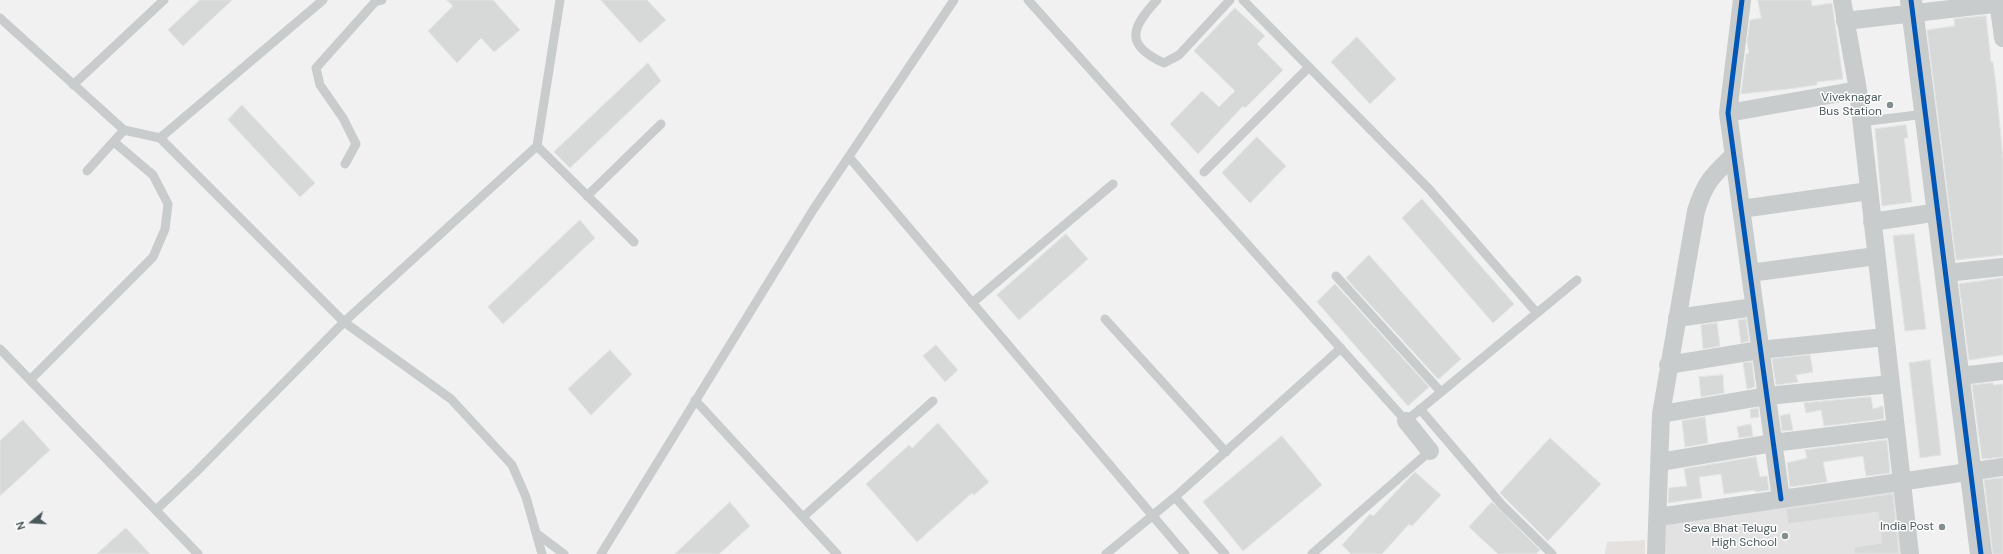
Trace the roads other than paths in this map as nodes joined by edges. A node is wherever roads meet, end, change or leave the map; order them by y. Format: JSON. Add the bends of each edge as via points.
{"nodes":[{"id":1,"x":164,"y":0,"type":"edge"},
{"id":2,"x":323,"y":0,"type":"edge"},
{"id":3,"x":382,"y":0,"type":"edge"},
{"id":4,"x":560,"y":0,"type":"edge"},
{"id":5,"x":954,"y":0,"type":"edge"},
{"id":6,"x":1028,"y":0,"type":"edge"},
{"id":7,"x":1157,"y":0,"type":"edge"},
{"id":8,"x":1230,"y":0,"type":"edge"},
{"id":9,"x":1243,"y":0,"type":"edge"},
{"id":10,"x":1742,"y":0,"type":"edge"},
{"id":11,"x":1842,"y":0,"type":"edge"},
{"id":12,"x":2000,"y":2,"type":"edge"},
{"id":13,"x":1912,"y":7,"type":"edge"},
{"id":14,"x":0,"y":18,"type":"edge"},
{"id":15,"x":1845,"y":22,"type":"junction"},
{"id":16,"x":2003,"y":38,"type":"edge"},
{"id":17,"x":1309,"y":67,"type":"junction"},
{"id":18,"x":73,"y":86,"type":"junction"},
{"id":19,"x":1858,"y":90,"type":"junction"},
{"id":20,"x":1728,"y":113,"type":"junction"},
{"id":21,"x":1926,"y":114,"type":"junction"},
{"id":22,"x":1861,"y":122,"type":"junction"},
{"id":23,"x":661,"y":124,"type":"dead end"},
{"id":24,"x":124,"y":130,"type":"junction"},
{"id":25,"x":160,"y":138,"type":"junction"},
{"id":26,"x":114,"y":142,"type":"junction"},
{"id":27,"x":537,"y":146,"type":"junction"},
{"id":28,"x":1733,"y":156,"type":"junction"},
{"id":29,"x":849,"y":157,"type":"junction"},
{"id":30,"x":345,"y":164,"type":"dead end"},
{"id":31,"x":87,"y":172,"type":"dead end"},
{"id":32,"x":1204,"y":172,"type":"dead end"},
{"id":33,"x":1113,"y":184,"type":"dead end"},
{"id":34,"x":1869,"y":191,"type":"junction"},
{"id":35,"x":587,"y":196,"type":"junction"},
{"id":36,"x":1741,"y":210,"type":"junction"},
{"id":37,"x":1938,"y":212,"type":"junction"},
{"id":38,"x":1872,"y":222,"type":"junction"},
{"id":39,"x":634,"y":242,"type":"dead end"},
{"id":40,"x":1876,"y":256,"type":"junction"},
{"id":41,"x":2003,"y":267,"type":"edge"},
{"id":42,"x":1750,"y":273,"type":"junction"},
{"id":43,"x":1946,"y":273,"type":"junction"},
{"id":44,"x":1336,"y":276,"type":"dead end"},
{"id":45,"x":1577,"y":280,"type":"dead end"},
{"id":46,"x":972,"y":303,"type":"junction"},
{"id":47,"x":1754,"y":307,"type":"junction"},
{"id":48,"x":1536,"y":312,"type":"junction"},
{"id":49,"x":1677,"y":318,"type":"junction"},
{"id":50,"x":1105,"y":319,"type":"dead end"},
{"id":51,"x":344,"y":322,"type":"junction"},
{"id":52,"x":1885,"y":337,"type":"junction"},
{"id":53,"x":1340,"y":348,"type":"junction"},
{"id":54,"x":0,"y":349,"type":"edge"},
{"id":55,"x":1760,"y":350,"type":"junction"},
{"id":56,"x":1668,"y":365,"type":"junction"},
{"id":57,"x":2003,"y":371,"type":"edge"},
{"id":58,"x":1960,"y":376,"type":"junction"},
{"id":59,"x":30,"y":380,"type":"junction"},
{"id":60,"x":1891,"y":384,"type":"junction"},
{"id":61,"x":1441,"y":392,"type":"junction"},
{"id":62,"x":1767,"y":396,"type":"junction"},
{"id":63,"x":695,"y":400,"type":"junction"},
{"id":64,"x":933,"y":401,"type":"dead end"},
{"id":65,"x":1420,"y":409,"type":"junction"},
{"id":66,"x":1661,"y":414,"type":"junction"},
{"id":67,"x":1406,"y":421,"type":"junction"},
{"id":68,"x":1896,"y":428,"type":"junction"},
{"id":69,"x":1773,"y":443,"type":"junction"},
{"id":70,"x":1430,"y":451,"type":"joint"},
{"id":71,"x":1226,"y":452,"type":"junction"},
{"id":72,"x":1660,"y":462,"type":"junction"},
{"id":73,"x":2003,"y":467,"type":"edge"},
{"id":74,"x":1972,"y":472,"type":"junction"},
{"id":75,"x":1902,"y":483,"type":"junction"},
{"id":76,"x":1175,"y":497,"type":"junction"},
{"id":77,"x":1781,"y":499,"type":"junction"},
{"id":78,"x":156,"y":510,"type":"junction"},
{"id":79,"x":1153,"y":516,"type":"junction"},
{"id":80,"x":803,"y":517,"type":"junction"},
{"id":81,"x":1658,"y":517,"type":"junction"},
{"id":82,"x":536,"y":533,"type":"junction"},
{"id":83,"x":198,"y":554,"type":"edge"},
{"id":84,"x":542,"y":554,"type":"edge"},
{"id":85,"x":564,"y":554,"type":"edge"},
{"id":86,"x":601,"y":554,"type":"edge"},
{"id":87,"x":837,"y":554,"type":"edge"},
{"id":88,"x":1106,"y":554,"type":"edge"},
{"id":89,"x":1185,"y":554,"type":"edge"},
{"id":90,"x":1225,"y":554,"type":"edge"},
{"id":91,"x":1312,"y":554,"type":"edge"},
{"id":92,"x":1552,"y":554,"type":"edge"},
{"id":93,"x":1656,"y":554,"type":"edge"},
{"id":94,"x":1910,"y":554,"type":"edge"},
{"id":95,"x":1981,"y":554,"type":"edge"}],
"edges":[{"from":1,"to":18,"type":"lane"},
{"from":2,"to":25,"type":"lane"},
{"from":3,"to":30,"type":"lane","via":[[375,2],[316,68],[320,85],[343,118],[356,144]]},
{"from":4,"to":27,"type":"lane"},
{"from":5,"to":29,"type":"lane"},
{"from":6,"to":53,"type":"lane"},
{"from":7,"to":8,"type":"lane","via":[[1140,19],[1136,40],[1149,56],[1164,63],[1179,55]]},
{"from":9,"to":17,"type":"lane"},
{"from":10,"to":20,"type":"street"},
{"from":11,"to":15,"type":"street"},
{"from":12,"to":13,"type":"street"},
{"from":12,"to":16,"type":"street"},
{"from":13,"to":15,"type":"street"},
{"from":13,"to":21,"type":"street"},
{"from":14,"to":18,"type":"lane"},
{"from":15,"to":19,"type":"street"},
{"from":17,"to":32,"type":"lane"},
{"from":17,"to":48,"type":"lane","via":[[1429,189]]},
{"from":18,"to":24,"type":"lane"},
{"from":19,"to":20,"type":"street"},
{"from":19,"to":22,"type":"street"},
{"from":20,"to":28,"type":"street"},
{"from":21,"to":22,"type":"lane"},
{"from":21,"to":37,"type":"street"},
{"from":22,"to":34,"type":"street"},
{"from":23,"to":35,"type":"lane"},
{"from":24,"to":25,"type":"lane"},
{"from":24,"to":26,"type":"lane"},
{"from":25,"to":51,"type":"lane"},
{"from":26,"to":31,"type":"lane"},
{"from":26,"to":59,"type":"lane","via":[[153,175],[168,204],[165,229],[153,257]]},
{"from":27,"to":35,"type":"lane"},
{"from":27,"to":51,"type":"lane"},
{"from":28,"to":36,"type":"street"},
{"from":28,"to":49,"type":"street","via":[[1710,178],[1701,194]]},
{"from":29,"to":46,"type":"lane"},
{"from":29,"to":63,"type":"lane","via":[[813,210]]},
{"from":33,"to":46,"type":"lane"},
{"from":34,"to":36,"type":"street"},
{"from":34,"to":38,"type":"street"},
{"from":35,"to":39,"type":"lane"},
{"from":36,"to":42,"type":"street"},
{"from":37,"to":38,"type":"street"},
{"from":37,"to":43,"type":"street"},
{"from":38,"to":40,"type":"street"},
{"from":40,"to":42,"type":"street"},
{"from":40,"to":52,"type":"street"},
{"from":41,"to":43,"type":"street"},
{"from":42,"to":47,"type":"street"},
{"from":43,"to":58,"type":"street"},
{"from":44,"to":61,"type":"lane"},
{"from":45,"to":48,"type":"lane"},
{"from":46,"to":79,"type":"lane"},
{"from":47,"to":49,"type":"street"},
{"from":47,"to":55,"type":"street"},
{"from":48,"to":61,"type":"lane"},
{"from":49,"to":56,"type":"street"},
{"from":50,"to":71,"type":"lane"},
{"from":51,"to":78,"type":"lane","via":[[195,474]]},
{"from":51,"to":82,"type":"lane","via":[[451,399],[507,459],[526,497]]},
{"from":52,"to":55,"type":"street"},
{"from":52,"to":60,"type":"street"},
{"from":53,"to":67,"type":"lane"},
{"from":53,"to":71,"type":"lane"},
{"from":54,"to":59,"type":"lane"},
{"from":55,"to":56,"type":"street"},
{"from":55,"to":62,"type":"street"},
{"from":56,"to":66,"type":"street"},
{"from":57,"to":58,"type":"street"},
{"from":58,"to":74,"type":"street"},
{"from":59,"to":78,"type":"lane"},
{"from":60,"to":62,"type":"street"},
{"from":60,"to":68,"type":"street"},
{"from":61,"to":65,"type":"lane"},
{"from":62,"to":66,"type":"street"},
{"from":62,"to":69,"type":"street"},
{"from":63,"to":80,"type":"lane"},
{"from":63,"to":86,"type":"lane"},
{"from":64,"to":80,"type":"lane"},
{"from":65,"to":67,"type":"lane"},
{"from":65,"to":92,"type":"lane","via":[[1502,505]]},
{"from":66,"to":72,"type":"street"},
{"from":67,"to":70,"type":"street"},
{"from":68,"to":69,"type":"street"},
{"from":68,"to":75,"type":"street"},
{"from":69,"to":72,"type":"street"},
{"from":69,"to":77,"type":"street"},
{"from":70,"to":91,"type":"lane"},
{"from":71,"to":76,"type":"lane"},
{"from":72,"to":81,"type":"street"},
{"from":73,"to":74,"type":"street"},
{"from":74,"to":75,"type":"street"},
{"from":74,"to":95,"type":"street"},
{"from":75,"to":77,"type":"street"},
{"from":75,"to":94,"type":"street"},
{"from":76,"to":79,"type":"lane"},
{"from":76,"to":90,"type":"lane"},
{"from":77,"to":81,"type":"street"},
{"from":78,"to":83,"type":"lane"},
{"from":79,"to":88,"type":"lane"},
{"from":79,"to":89,"type":"lane"},
{"from":80,"to":87,"type":"lane"},
{"from":81,"to":93,"type":"street"},
{"from":82,"to":84,"type":"lane"},
{"from":82,"to":85,"type":"lane"}]}
